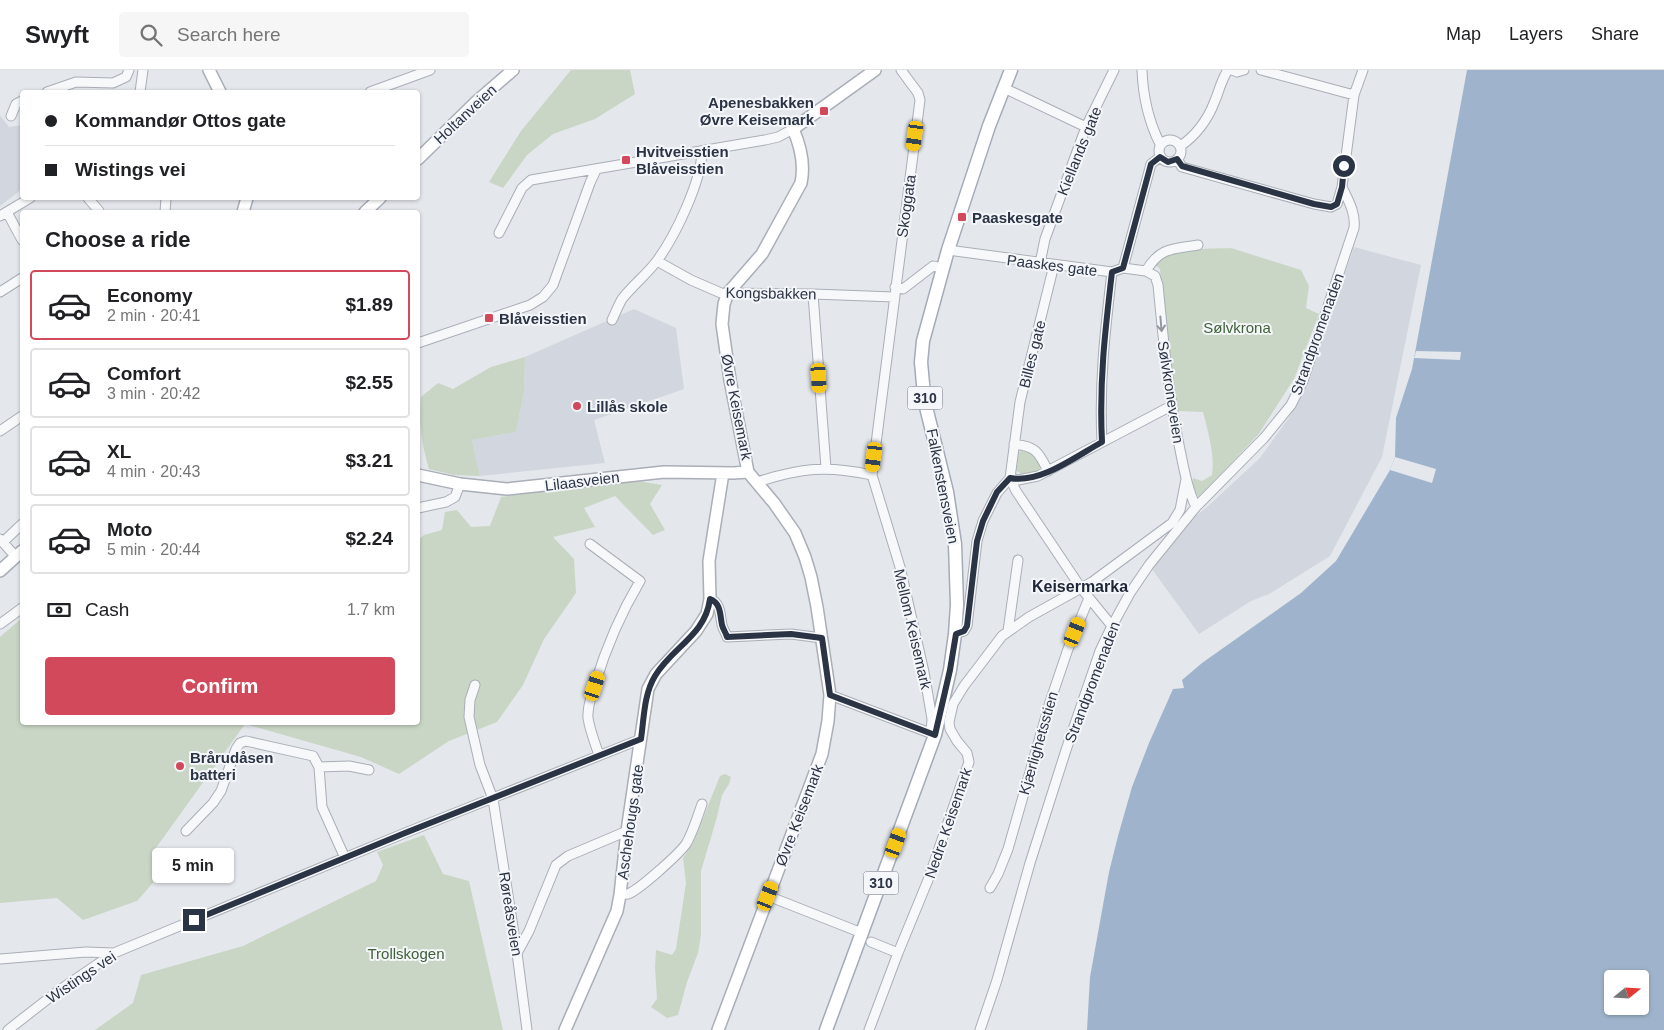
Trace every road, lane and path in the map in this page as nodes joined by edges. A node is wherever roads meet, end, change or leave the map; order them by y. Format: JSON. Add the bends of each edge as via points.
{"nodes":[{"id":1,"x":128,"y":70,"type":"edge"},
{"id":2,"x":143,"y":70,"type":"edge"},
{"id":3,"x":209,"y":70,"type":"edge"},
{"id":4,"x":430,"y":70,"type":"edge"},
{"id":5,"x":513,"y":70,"type":"edge"},
{"id":6,"x":875,"y":70,"type":"edge"},
{"id":7,"x":902,"y":70,"type":"edge"},
{"id":8,"x":1011,"y":70,"type":"edge"},
{"id":9,"x":1114,"y":70,"type":"edge"},
{"id":10,"x":1142,"y":70,"type":"edge"},
{"id":11,"x":1230,"y":70,"type":"edge"},
{"id":12,"x":1244,"y":70,"type":"edge"},
{"id":13,"x":1261,"y":70,"type":"edge"},
{"id":14,"x":1363,"y":70,"type":"edge"},
{"id":15,"x":414,"y":73,"type":"edge"},
{"id":16,"x":1004,"y":88,"type":"junction"},
{"id":17,"x":52,"y":90,"type":"edge"},
{"id":18,"x":140,"y":90,"type":"edge"},
{"id":19,"x":219,"y":90,"type":"edge"},
{"id":20,"x":375,"y":90,"type":"edge"},
{"id":21,"x":1354,"y":96,"type":"junction"},
{"id":22,"x":20,"y":102,"type":"edge"},
{"id":23,"x":10,"y":116,"type":"dead end"},
{"id":24,"x":1086,"y":127,"type":"junction"},
{"id":25,"x":793,"y":129,"type":"junction"},
{"id":26,"x":1160,"y":144,"type":"junction"},
{"id":27,"x":1180,"y":146,"type":"junction"},
{"id":28,"x":702,"y":152,"type":"junction"},
{"id":29,"x":420,"y":157,"type":"edge"},
{"id":30,"x":1160,"y":157,"type":"junction"},
{"id":31,"x":1177,"y":159,"type":"junction"},
{"id":32,"x":596,"y":170,"type":"junction"},
{"id":33,"x":1342,"y":187,"type":"junction"},
{"id":34,"x":27,"y":200,"type":"edge"},
{"id":35,"x":90,"y":200,"type":"edge"},
{"id":36,"x":378,"y":200,"type":"edge"},
{"id":37,"x":98,"y":210,"type":"edge"},
{"id":38,"x":367,"y":210,"type":"edge"},
{"id":39,"x":4,"y":214,"type":"edge"},
{"id":40,"x":499,"y":233,"type":"dead end"},
{"id":41,"x":20,"y":237,"type":"edge"},
{"id":42,"x":1198,"y":245,"type":"dead end"},
{"id":43,"x":948,"y":250,"type":"junction"},
{"id":44,"x":656,"y":261,"type":"junction"},
{"id":45,"x":1040,"y":263,"type":"junction"},
{"id":46,"x":1054,"y":265,"type":"junction"},
{"id":47,"x":942,"y":268,"type":"junction"},
{"id":48,"x":1123,"y":268,"type":"junction"},
{"id":49,"x":1112,"y":272,"type":"junction"},
{"id":50,"x":1150,"y":274,"type":"junction"},
{"id":51,"x":20,"y":279,"type":"edge"},
{"id":52,"x":895,"y":287,"type":"junction"},
{"id":53,"x":0,"y":292,"type":"edge"},
{"id":54,"x":728,"y":293,"type":"junction"},
{"id":55,"x":813,"y":294,"type":"junction"},
{"id":56,"x":894,"y":298,"type":"junction"},
{"id":57,"x":612,"y":320,"type":"dead end"},
{"id":58,"x":420,"y":342,"type":"edge"},
{"id":59,"x":1171,"y":406,"type":"junction"},
{"id":60,"x":20,"y":417,"type":"edge"},
{"id":61,"x":0,"y":431,"type":"edge"},
{"id":62,"x":1102,"y":442,"type":"junction"},
{"id":63,"x":1014,"y":444,"type":"junction"},
{"id":64,"x":826,"y":468,"type":"junction"},
{"id":65,"x":748,"y":472,"type":"junction"},
{"id":66,"x":1048,"y":472,"type":"junction"},
{"id":67,"x":723,"y":473,"type":"junction"},
{"id":68,"x":420,"y":475,"type":"edge"},
{"id":69,"x":872,"y":475,"type":"junction"},
{"id":70,"x":1010,"y":478,"type":"junction"},
{"id":71,"x":1186,"y":479,"type":"junction"},
{"id":72,"x":757,"y":482,"type":"junction"},
{"id":73,"x":460,"y":484,"type":"junction"},
{"id":74,"x":1196,"y":507,"type":"junction"},
{"id":75,"x":420,"y":508,"type":"edge"},
{"id":76,"x":20,"y":526,"type":"edge"},
{"id":77,"x":2,"y":540,"type":"edge"},
{"id":78,"x":590,"y":544,"type":"dead end"},
{"id":79,"x":19,"y":554,"type":"edge"},
{"id":80,"x":1018,"y":560,"type":"dead end"},
{"id":81,"x":0,"y":571,"type":"edge"},
{"id":82,"x":1081,"y":588,"type":"junction"},
{"id":83,"x":1089,"y":598,"type":"junction"},
{"id":84,"x":710,"y":599,"type":"junction"},
{"id":85,"x":20,"y":609,"type":"edge"},
{"id":86,"x":0,"y":624,"type":"edge"},
{"id":87,"x":1112,"y":626,"type":"junction"},
{"id":88,"x":1008,"y":631,"type":"junction"},
{"id":89,"x":956,"y":634,"type":"junction"},
{"id":90,"x":822,"y":638,"type":"junction"},
{"id":91,"x":475,"y":685,"type":"dead end"},
{"id":92,"x":830,"y":695,"type":"junction"},
{"id":93,"x":933,"y":734,"type":"junction"},
{"id":94,"x":641,"y":739,"type":"junction"},
{"id":95,"x":599,"y":755,"type":"junction"},
{"id":96,"x":319,"y":767,"type":"junction"},
{"id":97,"x":369,"y":770,"type":"dead end"},
{"id":98,"x":493,"y":799,"type":"junction"},
{"id":99,"x":702,"y":804,"type":"dead end"},
{"id":100,"x":186,"y":831,"type":"dead end"},
{"id":101,"x":627,"y":831,"type":"junction"},
{"id":102,"x":345,"y":858,"type":"junction"},
{"id":103,"x":990,"y":888,"type":"dead end"},
{"id":104,"x":620,"y":895,"type":"junction"},
{"id":105,"x":768,"y":896,"type":"junction"},
{"id":106,"x":867,"y":938,"type":"junction"},
{"id":107,"x":114,"y":953,"type":"junction"},
{"id":108,"x":517,"y":953,"type":"junction"},
{"id":109,"x":898,"y":953,"type":"junction"},
{"id":110,"x":0,"y":960,"type":"edge"},
{"id":111,"x":8,"y":1030,"type":"edge"},
{"id":112,"x":527,"y":1030,"type":"edge"},
{"id":113,"x":566,"y":1030,"type":"edge"},
{"id":114,"x":718,"y":1030,"type":"edge"},
{"id":115,"x":826,"y":1030,"type":"edge"},
{"id":116,"x":869,"y":1030,"type":"edge"},
{"id":117,"x":980,"y":1030,"type":"edge"}],
"edges":[{"from":1,"to":17,"type":"street","via":[[126,77],[112,83],[76,82]]},
{"from":2,"to":18,"type":"street"},
{"from":3,"to":19,"type":"main road"},
{"from":4,"to":15,"type":"street"},
{"from":5,"to":29,"type":"main road","name":"Holtanveien"},
{"from":6,"to":25,"type":"main road"},
{"from":7,"to":52,"type":"street","name":"Skoggata","via":[[920,100]]},
{"from":8,"to":16,"type":"main road","name":"Falkenstensveien","number":"310"},
{"from":9,"to":24,"type":"street","name":"Kiellands gate"},
{"from":10,"to":26,"type":"street","via":[[1147,111]]},
{"from":11,"to":12,"type":"street"},
{"from":11,"to":27,"type":"street","via":[[1224,76],[1203,124]]},
{"from":13,"to":21,"type":"street"},
{"from":14,"to":21,"type":"street"},
{"from":15,"to":20,"type":"street"},
{"from":16,"to":24,"type":"street"},
{"from":16,"to":43,"type":"main road","name":"Falkenstensveien","number":"310"},
{"from":21,"to":33,"type":"street"},
{"from":22,"to":23,"type":"street"},
{"from":24,"to":45,"type":"street","name":"Kiellands gate","via":[[1045,239]]},
{"from":25,"to":28,"type":"street","via":[[772,138]]},
{"from":25,"to":54,"type":"main road","via":[[802,151],[801,183],[762,254]]},
{"from":26,"to":27,"type":"street","via":[[1169,139]]},
{"from":26,"to":30,"type":"street"},
{"from":27,"to":31,"type":"street","via":[[1181,153]]},
{"from":28,"to":32,"type":"street"},
{"from":28,"to":44,"type":"street","via":[[688,203],[674,234]]},
{"from":30,"to":31,"type":"street","via":[[1168,162]]},
{"from":30,"to":48,"type":"street","via":[[1151,164]]},
{"from":31,"to":33,"type":"street","via":[[1182,166],[1331,207],[1337,204]]},
{"from":32,"to":40,"type":"street","via":[[531,180],[522,188]]},
{"from":32,"to":58,"type":"street","via":[[553,285],[543,297],[518,310]]},
{"from":33,"to":74,"type":"street","name":"Strandpromenaden","via":[[1355,221],[1303,380],[1291,405],[1264,438]]},
{"from":34,"to":39,"type":"street"},
{"from":35,"to":37,"type":"street"},
{"from":36,"to":38,"type":"main road"},
{"from":39,"to":41,"type":"street"},
{"from":42,"to":50,"type":"street","via":[[1162,252],[1153,258]]},
{"from":43,"to":45,"type":"street","name":"Paaskes gate"},
{"from":43,"to":47,"type":"main road","name":"Falkenstensveien","number":"310"},
{"from":44,"to":54,"type":"street","name":"Kongsbakken","via":[[714,291]]},
{"from":44,"to":57,"type":"street","via":[[622,300]]},
{"from":45,"to":46,"type":"street","name":"Paaskes gate"},
{"from":46,"to":49,"type":"street","name":"Paaskes gate"},
{"from":46,"to":63,"type":"street","name":"Billes gate","via":[[1020,402]]},
{"from":47,"to":52,"type":"street","via":[[933,266],[903,289]]},
{"from":47,"to":89,"type":"main road","name":"Falkenstensveien","number":"310","via":[[922,341],[921,362],[926,407],[947,492],[955,544]]},
{"from":48,"to":49,"type":"street","name":"Paaskes gate"},
{"from":48,"to":50,"type":"street","name":"Paaskes gate"},
{"from":49,"to":62,"type":"street","via":[[1103,344]]},
{"from":50,"to":59,"type":"street","name":"Sølvkroneveien","one_way":true,"via":[[1158,285]]},
{"from":51,"to":53,"type":"street"},
{"from":52,"to":56,"type":"street","name":"Skoggata"},
{"from":54,"to":55,"type":"street","name":"Kongsbakken"},
{"from":54,"to":65,"type":"main road","name":"Øvre Keisemark","via":[[724,304],[723,331]]},
{"from":55,"to":56,"type":"street","name":"Kongsbakken"},
{"from":55,"to":64,"type":"street"},
{"from":56,"to":69,"type":"street","name":"Skoggata"},
{"from":59,"to":62,"type":"street"},
{"from":59,"to":71,"type":"street","name":"Sølvkroneveien"},
{"from":60,"to":61,"type":"street"},
{"from":62,"to":66,"type":"street"},
{"from":63,"to":66,"type":"street","via":[[1033,448]]},
{"from":63,"to":70,"type":"street","name":"Billes gate"},
{"from":64,"to":69,"type":"street"},
{"from":64,"to":72,"type":"street","via":[[807,469]]},
{"from":65,"to":67,"type":"main road","name":"Lilaasveien"},
{"from":65,"to":72,"type":"main road","name":"Øvre Keisemark"},
{"from":66,"to":70,"type":"street","via":[[1026,479]]},
{"from":67,"to":73,"type":"main road","name":"Lilaasveien","via":[[664,472],[520,489]]},
{"from":67,"to":84,"type":"main road","name":"Aschehougs gate","via":[[709,561]]},
{"from":68,"to":73,"type":"main road","name":"Lilaasveien"},
{"from":69,"to":93,"type":"street","name":"Mellom Keisemark","via":[[900,567],[924,672]]},
{"from":70,"to":82,"type":"street"},
{"from":70,"to":89,"type":"street","via":[[997,492],[983,521],[977,541],[967,626]]},
{"from":71,"to":74,"type":"street","name":"Sølvkroneveien"},
{"from":71,"to":82,"type":"street","name":"Nedre Keisemark","via":[[1180,510],[1172,523]]},
{"from":72,"to":90,"type":"main road","name":"Øvre Keisemark","via":[[800,543],[811,577]]},
{"from":73,"to":75,"type":"street","via":[[455,497]]},
{"from":74,"to":87,"type":"street","name":"Strandpromenaden","via":[[1148,566]]},
{"from":76,"to":77,"type":"street"},
{"from":77,"to":79,"type":"street"},
{"from":78,"to":95,"type":"street","via":[[640,581],[627,603],[602,663],[588,707],[590,727]]},
{"from":79,"to":81,"type":"main road"},
{"from":80,"to":88,"type":"street"},
{"from":82,"to":83,"type":"street"},
{"from":82,"to":88,"type":"street","name":"Nedre Keisemark"},
{"from":83,"to":87,"type":"street"},
{"from":83,"to":103,"type":"street","name":"Kjærlighetsstien","via":[[1050,702],[1008,849]]},
{"from":84,"to":90,"type":"street","via":[[718,605],[727,637],[791,634]]},
{"from":84,"to":94,"type":"main road","name":"Aschehougs gate","via":[[709,608],[696,632],[651,683]]},
{"from":85,"to":86,"type":"street"},
{"from":87,"to":117,"type":"street","name":"Strandpromenaden","via":[[1100,651],[1066,750]]},
{"from":88,"to":109,"type":"street","name":"Nedre Keisemark","via":[[953,704],[950,729],[967,753],[969,762],[928,880]]},
{"from":89,"to":93,"type":"main road","name":"Falkenstensveien","number":"310"},
{"from":90,"to":92,"type":"main road","name":"Øvre Keisemark"},
{"from":91,"to":98,"type":"street","via":[[469,717],[480,765]]},
{"from":92,"to":93,"type":"street"},
{"from":92,"to":105,"type":"main road","name":"Øvre Keisemark","via":[[822,754]]},
{"from":93,"to":106,"type":"main road","name":"Mellom Keisemark","number":"310"},
{"from":94,"to":95,"type":"street","name":"Wistings vei"},
{"from":94,"to":101,"type":"main road","name":"Aschehougs gate"},
{"from":95,"to":98,"type":"street","name":"Wistings vei"},
{"from":96,"to":97,"type":"street","via":[[349,766]]},
{"from":96,"to":100,"type":"street","via":[[312,756],[246,741],[240,744],[221,791]]},
{"from":96,"to":102,"type":"street","via":[[322,808]]},
{"from":98,"to":102,"type":"street","name":"Wistings vei"},
{"from":98,"to":108,"type":"street","name":"Røreåsveien"},
{"from":99,"to":104,"type":"street","name":"Aschehougs gate","via":[[684,846],[635,890]]},
{"from":101,"to":104,"type":"main road","name":"Aschehougs gate"},
{"from":101,"to":108,"type":"street","via":[[568,856],[556,865]]},
{"from":102,"to":107,"type":"street","name":"Wistings vei"},
{"from":104,"to":113,"type":"main road","name":"Aschehougs gate","via":[[617,911]]},
{"from":105,"to":106,"type":"street"},
{"from":105,"to":114,"type":"main road","name":"Øvre Keisemark"},
{"from":106,"to":109,"type":"street"},
{"from":106,"to":115,"type":"main road","name":"Mellom Keisemark","number":"310"},
{"from":107,"to":110,"type":"street","via":[[86,952]]},
{"from":107,"to":111,"type":"street","name":"Wistings vei"},
{"from":108,"to":112,"type":"street","name":"Røreåsveien"},
{"from":109,"to":116,"type":"street","name":"Nedre Keisemark"}]}
